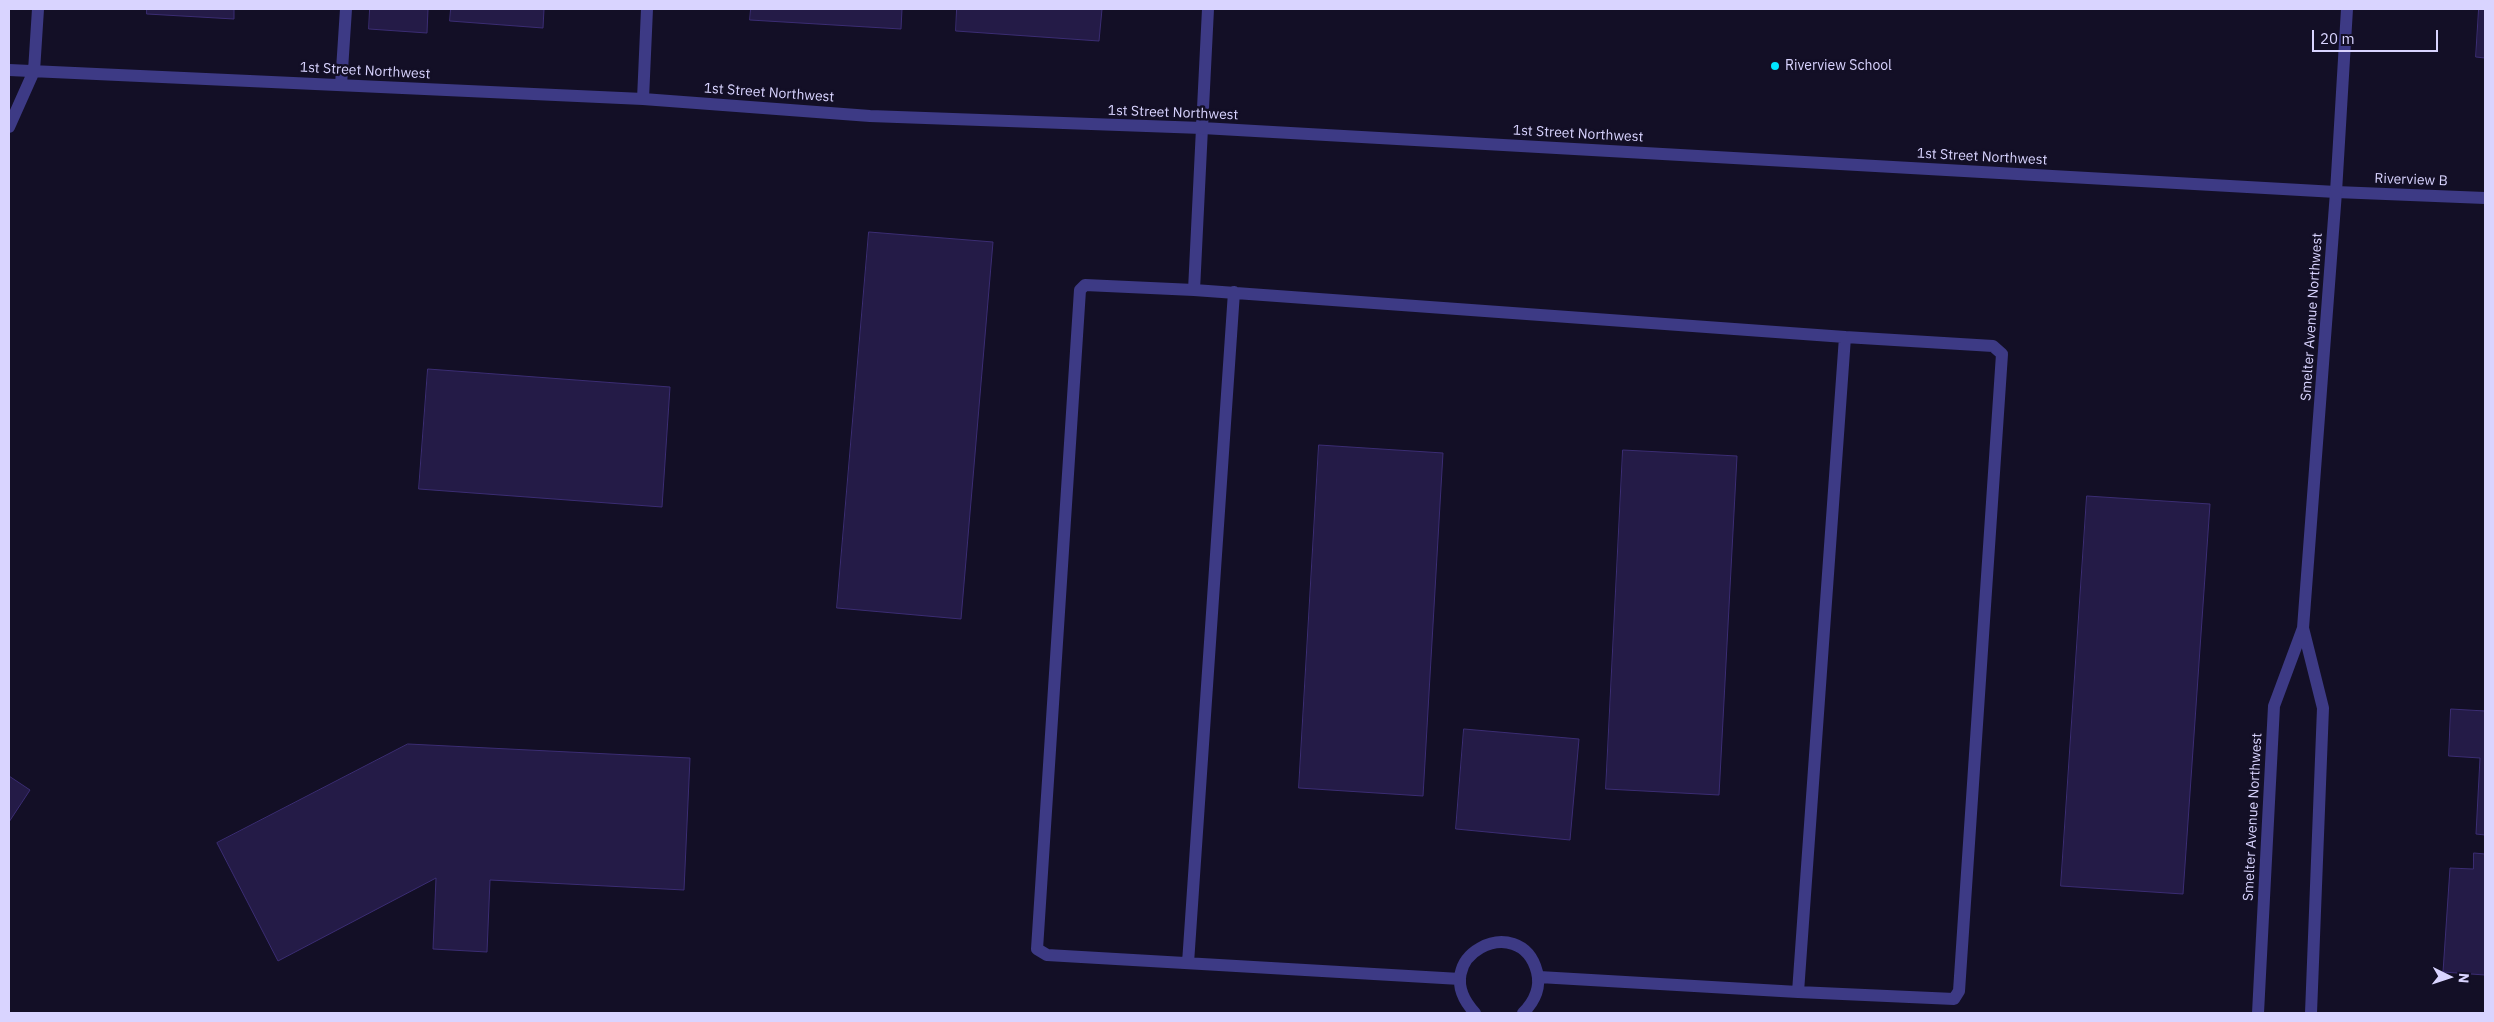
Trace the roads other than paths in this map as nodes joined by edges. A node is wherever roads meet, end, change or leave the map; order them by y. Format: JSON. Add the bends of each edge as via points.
{"nodes":[{"id":1,"x":38,"y":9,"type":"edge"},
{"id":2,"x":346,"y":9,"type":"edge"},
{"id":3,"x":647,"y":9,"type":"edge"},
{"id":4,"x":1208,"y":9,"type":"edge"},
{"id":5,"x":2347,"y":9,"type":"edge"},
{"id":6,"x":9,"y":70,"type":"edge"},
{"id":7,"x":34,"y":71,"type":"junction"},
{"id":8,"x":341,"y":85,"type":"junction"},
{"id":9,"x":643,"y":99,"type":"junction"},
{"id":10,"x":9,"y":128,"type":"edge"},
{"id":11,"x":1202,"y":128,"type":"junction"},
{"id":12,"x":2336,"y":192,"type":"junction"},
{"id":13,"x":2485,"y":198,"type":"edge"},
{"id":14,"x":1194,"y":290,"type":"junction"},
{"id":15,"x":1234,"y":292,"type":"junction"},
{"id":16,"x":1845,"y":337,"type":"junction"},
{"id":17,"x":2303,"y":628,"type":"junction"},
{"id":18,"x":1188,"y":963,"type":"junction"},
{"id":19,"x":1538,"y":977,"type":"junction"},
{"id":20,"x":1460,"y":979,"type":"junction"},
{"id":21,"x":1798,"y":992,"type":"junction"},
{"id":22,"x":1475,"y":1013,"type":"edge"},
{"id":23,"x":1523,"y":1013,"type":"edge"},
{"id":24,"x":2258,"y":1013,"type":"edge"},
{"id":25,"x":2311,"y":1013,"type":"edge"}],
"edges":[{"from":1,"to":7,"type":"street"},
{"from":2,"to":8,"type":"street"},
{"from":3,"to":9,"type":"street"},
{"from":4,"to":11,"type":"street"},
{"from":5,"to":12,"type":"street","name":"Smelter Avenue Northwest"},
{"from":6,"to":7,"type":"street","name":"1st Street Northwest"},
{"from":7,"to":8,"type":"street","name":"1st Street Northwest"},
{"from":7,"to":10,"type":"street"},
{"from":8,"to":9,"type":"street","name":"1st Street Northwest"},
{"from":9,"to":11,"type":"street","name":"1st Street Northwest","via":[[870,116]]},
{"from":11,"to":12,"type":"street","name":"1st Street Northwest"},
{"from":11,"to":14,"type":"street"},
{"from":12,"to":13,"type":"street","name":"Riverview B"},
{"from":12,"to":17,"type":"street","name":"Smelter Avenue Northwest"},
{"from":14,"to":15,"type":"street"},
{"from":14,"to":18,"type":"street","via":[[1085,285],[1080,290],[1037,948],[1047,955]]},
{"from":15,"to":16,"type":"street"},
{"from":15,"to":18,"type":"street"},
{"from":16,"to":21,"type":"street"},
{"from":16,"to":21,"type":"street","via":[[1993,346],[2002,354],[1959,991],[1954,999]]},
{"from":17,"to":24,"type":"street","name":"Smelter Avenue Northwest","via":[[2274,706]]},
{"from":17,"to":25,"type":"street","name":"Smelter Avenue Northwest","via":[[2324,708]]},
{"from":18,"to":20,"type":"street"},
{"from":19,"to":20,"type":"street","via":[[1528,954],[1518,946],[1492,942],[1470,955]]},
{"from":19,"to":21,"type":"street"},
{"from":19,"to":23,"type":"street","via":[[1538,991]]},
{"from":20,"to":22,"type":"street","via":[[1466,1004]]}]}
